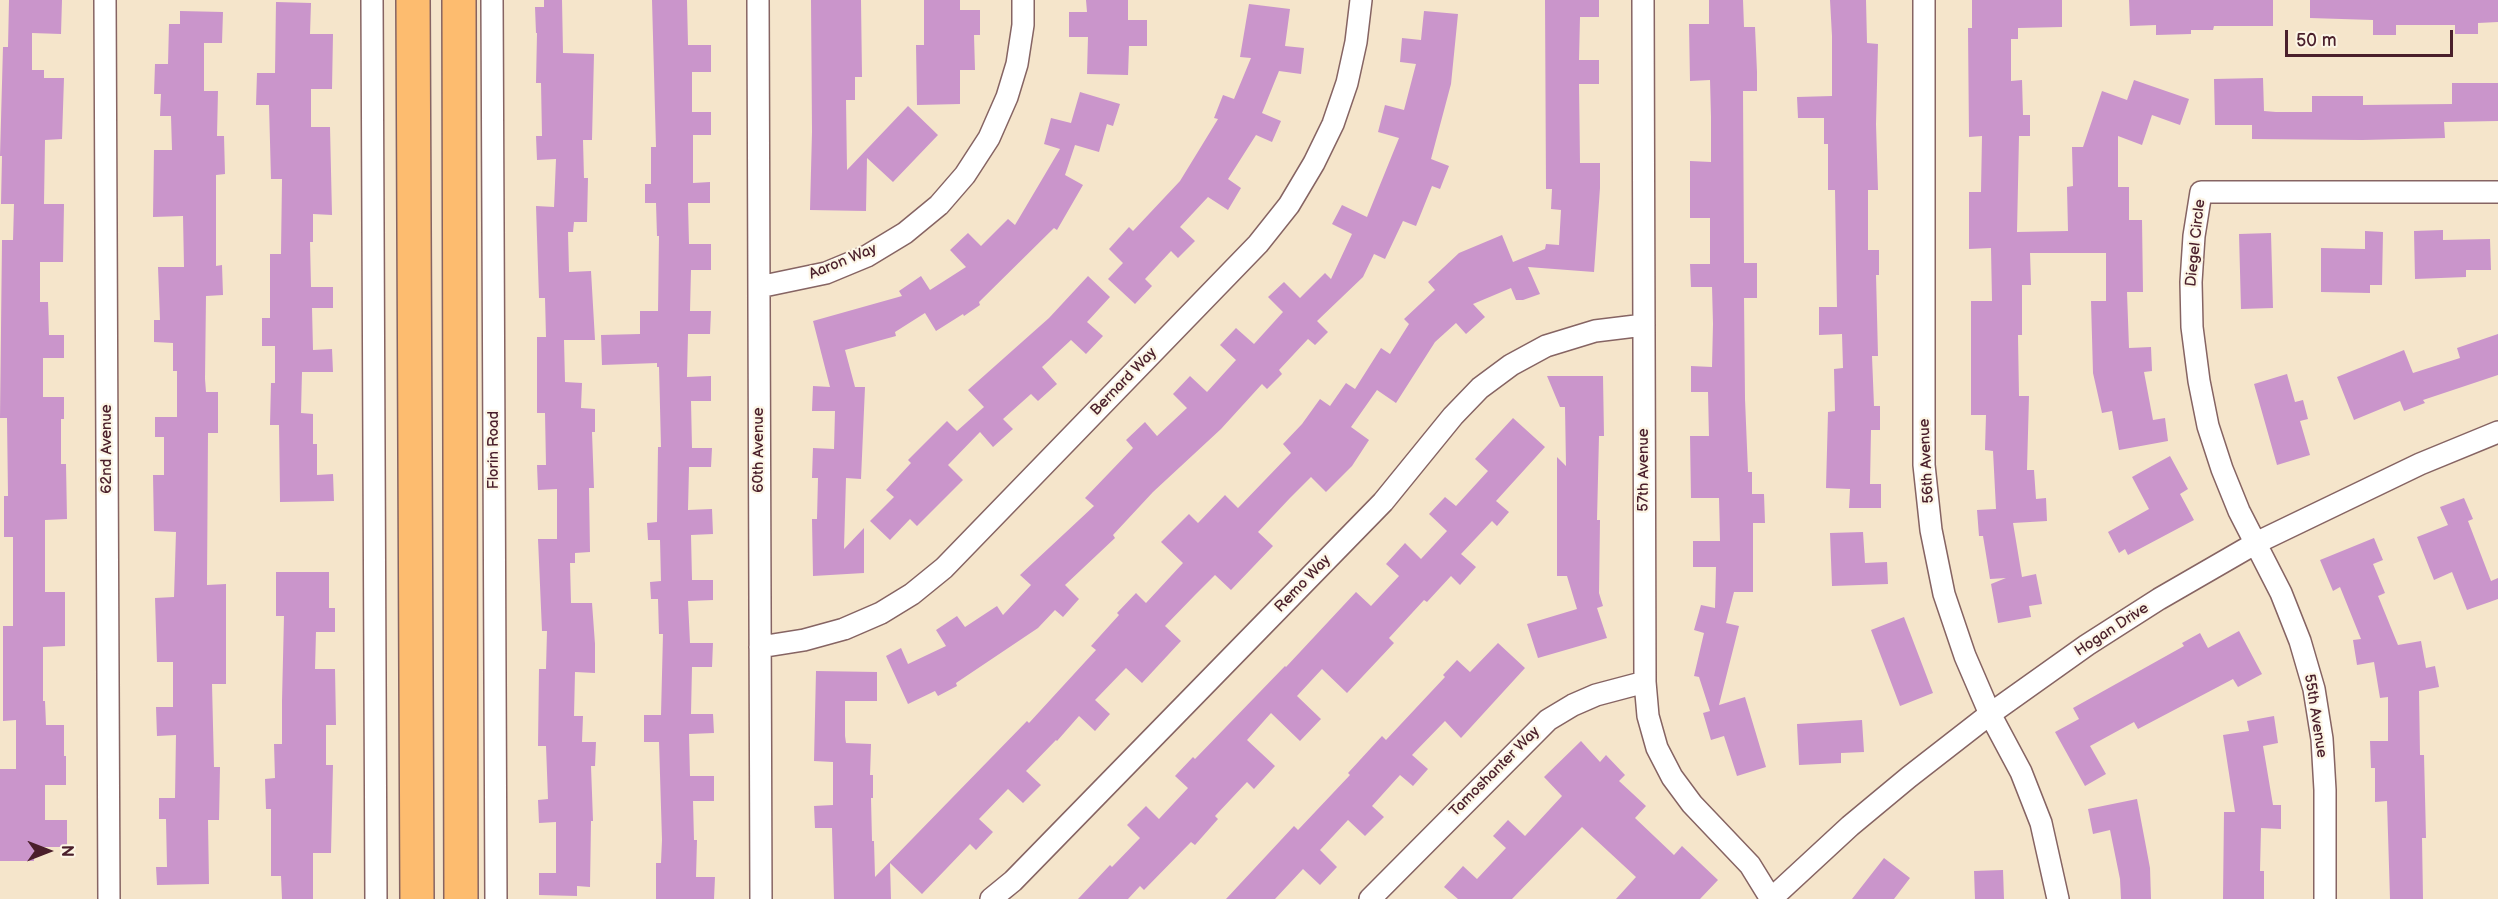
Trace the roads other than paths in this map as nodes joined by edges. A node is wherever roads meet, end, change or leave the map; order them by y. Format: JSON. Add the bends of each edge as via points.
{"nodes":[{"id":1,"x":105,"y":0,"type":"edge"},
{"id":2,"x":372,"y":0,"type":"edge"},
{"id":3,"x":413,"y":0,"type":"edge"},
{"id":4,"x":459,"y":0,"type":"edge"},
{"id":5,"x":492,"y":0,"type":"edge"},
{"id":6,"x":758,"y":0,"type":"edge"},
{"id":7,"x":1023,"y":0,"type":"edge"},
{"id":8,"x":1361,"y":0,"type":"edge"},
{"id":9,"x":1643,"y":0,"type":"edge"},
{"id":10,"x":1924,"y":0,"type":"edge"},
{"id":11,"x":2498,"y":192,"type":"edge"},
{"id":12,"x":759,"y":286,"type":"junction"},
{"id":13,"x":1644,"y":325,"type":"junction"},
{"id":14,"x":2498,"y":432,"type":"edge"},
{"id":15,"x":2256,"y":543,"type":"junction"},
{"id":16,"x":760,"y":647,"type":"junction"},
{"id":17,"x":1645,"y":682,"type":"junction"},
{"id":18,"x":1990,"y":714,"type":"junction"},
{"id":19,"x":110,"y":899,"type":"edge"},
{"id":20,"x":376,"y":899,"type":"edge"},
{"id":21,"x":417,"y":899,"type":"edge"},
{"id":22,"x":461,"y":899,"type":"edge"},
{"id":23,"x":496,"y":899,"type":"edge"},
{"id":24,"x":761,"y":899,"type":"edge"},
{"id":25,"x":991,"y":899,"type":"edge"},
{"id":26,"x":1370,"y":899,"type":"edge"},
{"id":27,"x":1771,"y":899,"type":"edge"},
{"id":28,"x":2058,"y":899,"type":"edge"},
{"id":29,"x":2325,"y":899,"type":"edge"}],
"edges":[{"from":1,"to":19,"type":"street","name":"62nd Avenue"},
{"from":2,"to":20,"type":"street"},
{"from":3,"to":21,"type":"main road"},
{"from":4,"to":22,"type":"main road"},
{"from":5,"to":23,"type":"street","name":"Florin Road"},
{"from":6,"to":12,"type":"street","name":"60th Avenue"},
{"from":7,"to":12,"type":"street","name":"Aaron Way","via":[[1017,64],[1007,97],[989,138],[939,205],[905,233],[867,256],[826,273]]},
{"from":8,"to":16,"type":"street","name":"Bernard Way","via":[[1347,83],[1333,124],[1289,205],[1258,244],[944,568],[896,603],[844,629]]},
{"from":9,"to":13,"type":"street","name":"57th Avenue"},
{"from":10,"to":18,"type":"street","name":"56th Avenue","via":[[1924,465],[1931,530],[1944,594]]},
{"from":11,"to":15,"type":"street","name":"Diegel Circle","via":[[2201,192],[2191,282],[2199,381],[2222,469]]},
{"from":12,"to":16,"type":"street","name":"60th Avenue"},
{"from":13,"to":17,"type":"street","name":"57th Avenue"},
{"from":13,"to":25,"type":"street","name":"Remo Way","via":[[1595,331],[1546,346],[1511,364],[1480,388],[1383,502],[1013,881]]},
{"from":14,"to":15,"type":"street","name":"Hogan Drive","via":[[2420,464]]},
{"from":15,"to":18,"type":"street","name":"Hogan Drive","via":[[2087,645]]},
{"from":15,"to":29,"type":"street","name":"55th Avenue","via":[[2300,640],[2314,690],[2325,789]]},
{"from":16,"to":24,"type":"street","name":"60th Avenue"},
{"from":17,"to":26,"type":"street","name":"Tamoshanter Way","via":[[1596,695],[1548,720]]},
{"from":17,"to":27,"type":"street","name":"57th Avenue","via":[[1651,726],[1672,777],[1750,865]]},
{"from":18,"to":27,"type":"street","name":"Hogan Drive","via":[[1858,819]]},
{"from":18,"to":28,"type":"street","name":"56th Avenue","via":[[2021,772],[2041,823]]}]}
